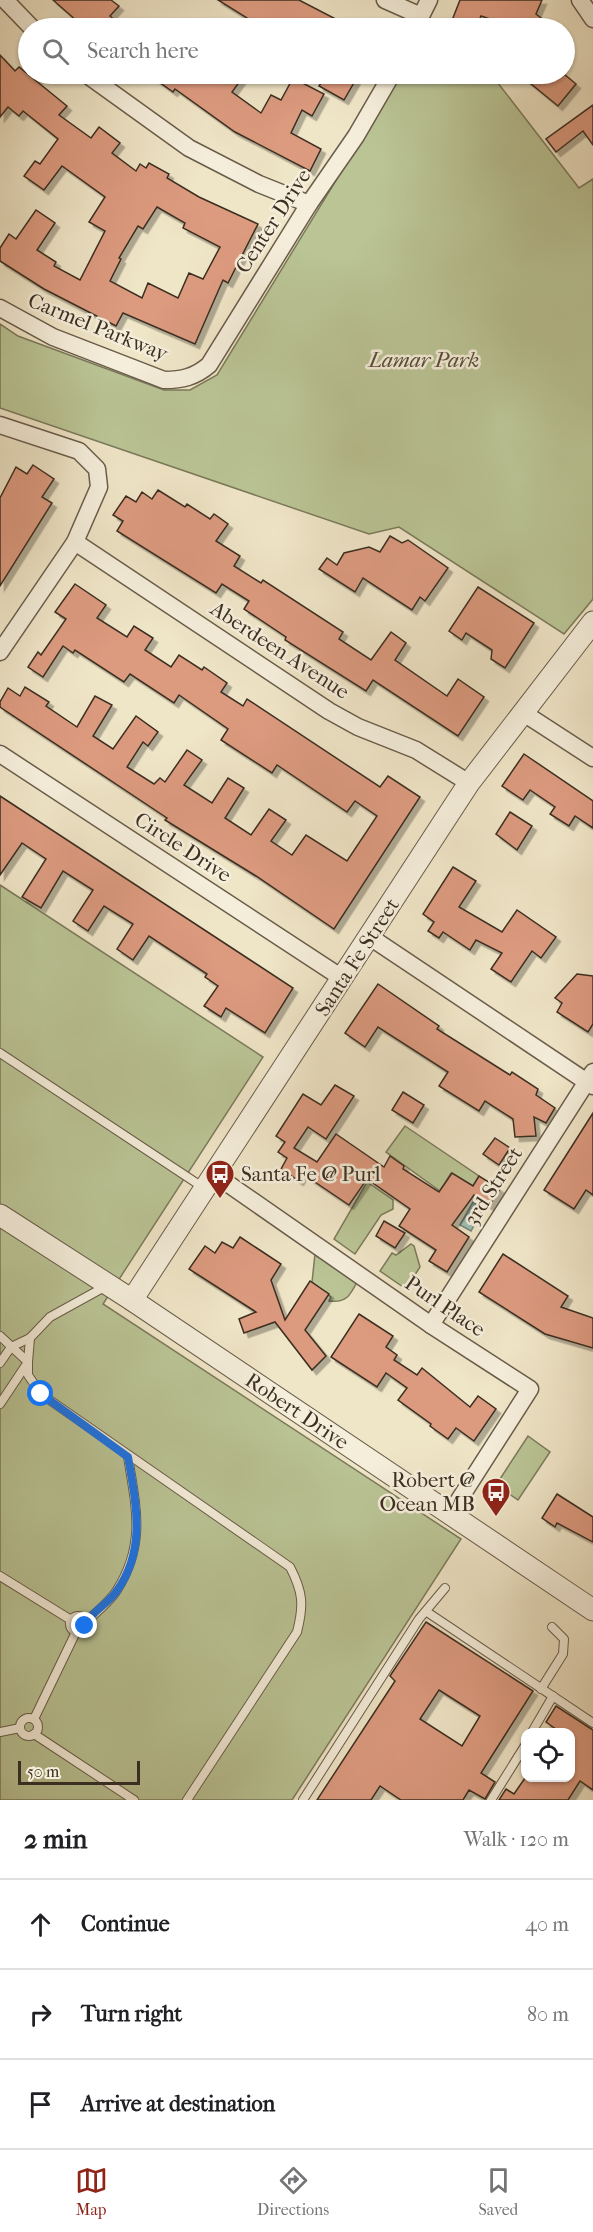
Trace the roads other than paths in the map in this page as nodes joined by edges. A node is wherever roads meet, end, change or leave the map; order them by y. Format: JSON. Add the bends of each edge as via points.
{"nodes":[{"id":1,"x":5,"y":0,"type":"edge"},
{"id":2,"x":385,"y":0,"type":"edge"},
{"id":3,"x":429,"y":0,"type":"edge"},
{"id":4,"x":580,"y":0,"type":"edge"},
{"id":5,"x":22,"y":18,"type":"edge"},
{"id":6,"x":412,"y":18,"type":"edge"},
{"id":7,"x":420,"y":18,"type":"edge"},
{"id":8,"x":593,"y":19,"type":"edge"},
{"id":9,"x":101,"y":84,"type":"edge"},
{"id":10,"x":386,"y":84,"type":"edge"},
{"id":11,"x":309,"y":204,"type":"junction"},
{"id":12,"x":0,"y":308,"type":"edge"},
{"id":13,"x":180,"y":380,"type":"joint"},
{"id":14,"x":0,"y":425,"type":"edge"},
{"id":15,"x":75,"y":542,"type":"junction"},
{"id":16,"x":593,"y":622,"type":"edge"},
{"id":17,"x":0,"y":652,"type":"edge"},
{"id":18,"x":522,"y":712,"type":"junction"},
{"id":19,"x":0,"y":754,"type":"edge"},
{"id":20,"x":593,"y":758,"type":"edge"},
{"id":21,"x":469,"y":783,"type":"junction"},
{"id":22,"x":370,"y":937,"type":"junction"},
{"id":23,"x":342,"y":978,"type":"junction"},
{"id":24,"x":0,"y":1053,"type":"edge"},
{"id":25,"x":591,"y":1080,"type":"edge"},
{"id":26,"x":209,"y":1181,"type":"junction"},
{"id":27,"x":0,"y":1215,"type":"edge"},
{"id":28,"x":108,"y":1284,"type":"junction"},
{"id":29,"x":132,"y":1300,"type":"junction"},
{"id":30,"x":431,"y":1325,"type":"junction"},
{"id":31,"x":0,"y":1336,"type":"edge"},
{"id":32,"x":30,"y":1338,"type":"junction"},
{"id":33,"x":11,"y":1347,"type":"junction"},
{"id":34,"x":28,"y":1362,"type":"junction"},
{"id":35,"x":0,"y":1363,"type":"edge"},
{"id":36,"x":0,"y":1404,"type":"edge"},
{"id":37,"x":128,"y":1457,"type":"junction"},
{"id":38,"x":450,"y":1514,"type":"junction"},
{"id":39,"x":0,"y":1576,"type":"edge"},
{"id":40,"x":445,"y":1588,"type":"dead end"},
{"id":41,"x":593,"y":1610,"type":"edge"},
{"id":42,"x":427,"y":1612,"type":"junction"},
{"id":43,"x":71,"y":1620,"type":"junction"},
{"id":44,"x":85,"y":1623,"type":"junction"},
{"id":45,"x":552,"y":1627,"type":"dead end"},
{"id":46,"x":76,"y":1632,"type":"junction"},
{"id":47,"x":541,"y":1689,"type":"junction"},
{"id":48,"x":553,"y":1696,"type":"junction"},
{"id":49,"x":34,"y":1719,"type":"junction"},
{"id":50,"x":593,"y":1723,"type":"edge"},
{"id":51,"x":20,"y":1728,"type":"junction"},
{"id":52,"x":534,"y":1728,"type":"edge"},
{"id":53,"x":0,"y":1732,"type":"edge"},
{"id":54,"x":34,"y":1734,"type":"junction"},
{"id":55,"x":521,"y":1751,"type":"edge"},
{"id":56,"x":134,"y":1800,"type":"edge"},
{"id":57,"x":187,"y":1800,"type":"edge"},
{"id":58,"x":303,"y":1800,"type":"edge"},
{"id":59,"x":491,"y":1800,"type":"edge"}],
"edges":[{"from":1,"to":5,"type":"street"},
{"from":2,"to":6,"type":"street"},
{"from":3,"to":7,"type":"street"},
{"from":4,"to":8,"type":"street"},
{"from":9,"to":11,"type":"street","via":[[189,148],[259,184]]},
{"from":10,"to":11,"type":"street","name":"Center Drive"},
{"from":11,"to":13,"type":"street","name":"Center Drive","via":[[208,365],[198,374]]},
{"from":12,"to":13,"type":"street","name":"Carmel Parkway","via":[[103,358],[164,380]]},
{"from":14,"to":15,"type":"street","via":[[79,451],[97,469],[99,487]]},
{"from":15,"to":17,"type":"street"},
{"from":15,"to":21,"type":"street","name":"Aberdeen Avenue","via":[[329,711],[416,750]]},
{"from":16,"to":18,"type":"street","name":"Santa Fe Street"},
{"from":18,"to":20,"type":"street"},
{"from":18,"to":21,"type":"street","name":"Santa Fe Street"},
{"from":19,"to":23,"type":"street","name":"Circle Drive"},
{"from":21,"to":22,"type":"street","name":"Santa Fe Street"},
{"from":22,"to":23,"type":"street","name":"Santa Fe Street"},
{"from":22,"to":25,"type":"street"},
{"from":23,"to":26,"type":"street","name":"Santa Fe Street"},
{"from":24,"to":26,"type":"lane"},
{"from":25,"to":30,"type":"street","name":"3rd Street"},
{"from":26,"to":29,"type":"street","name":"Santa Fe Street"},
{"from":26,"to":30,"type":"street","name":"Purl Place"},
{"from":27,"to":28,"type":"street","name":"Robert Drive"},
{"from":28,"to":29,"type":"street","name":"Robert Drive"},
{"from":28,"to":32,"type":"lane","via":[[50,1317]]},
{"from":29,"to":38,"type":"street","name":"Robert Drive"},
{"from":30,"to":38,"type":"street","name":"Purl Place","via":[[530,1389]]},
{"from":31,"to":33,"type":"lane"},
{"from":32,"to":33,"type":"lane"},
{"from":32,"to":34,"type":"lane"},
{"from":33,"to":34,"type":"lane"},
{"from":33,"to":35,"type":"lane"},
{"from":34,"to":36,"type":"lane"},
{"from":34,"to":37,"type":"lane","via":[[28,1375],[41,1394]]},
{"from":37,"to":44,"type":"lane","via":[[139,1521],[132,1562],[116,1592]]},
{"from":37,"to":57,"type":"lane","via":[[290,1568],[298,1582],[303,1609],[297,1632]]},
{"from":38,"to":41,"type":"street","name":"Robert Drive"},
{"from":39,"to":43,"type":"lane"},
{"from":40,"to":42,"type":"lane"},
{"from":42,"to":47,"type":"lane"},
{"from":42,"to":58,"type":"lane"},
{"from":43,"to":44,"type":"lane","via":[[79,1617]]},
{"from":43,"to":46,"type":"lane","via":[[70,1626]]},
{"from":44,"to":46,"type":"lane","via":[[84,1629]]},
{"from":45,"to":47,"type":"lane","via":[[564,1639],[563,1654]]},
{"from":46,"to":49,"type":"lane"},
{"from":47,"to":48,"type":"lane"},
{"from":48,"to":50,"type":"lane"},
{"from":48,"to":52,"type":"lane"},
{"from":49,"to":51,"type":"lane","via":[[24,1719]]},
{"from":49,"to":54,"type":"lane","via":[[38,1725]]},
{"from":51,"to":53,"type":"lane"},
{"from":51,"to":54,"type":"lane","via":[[24,1734]]},
{"from":54,"to":56,"type":"lane"},
{"from":55,"to":59,"type":"lane"}]}
